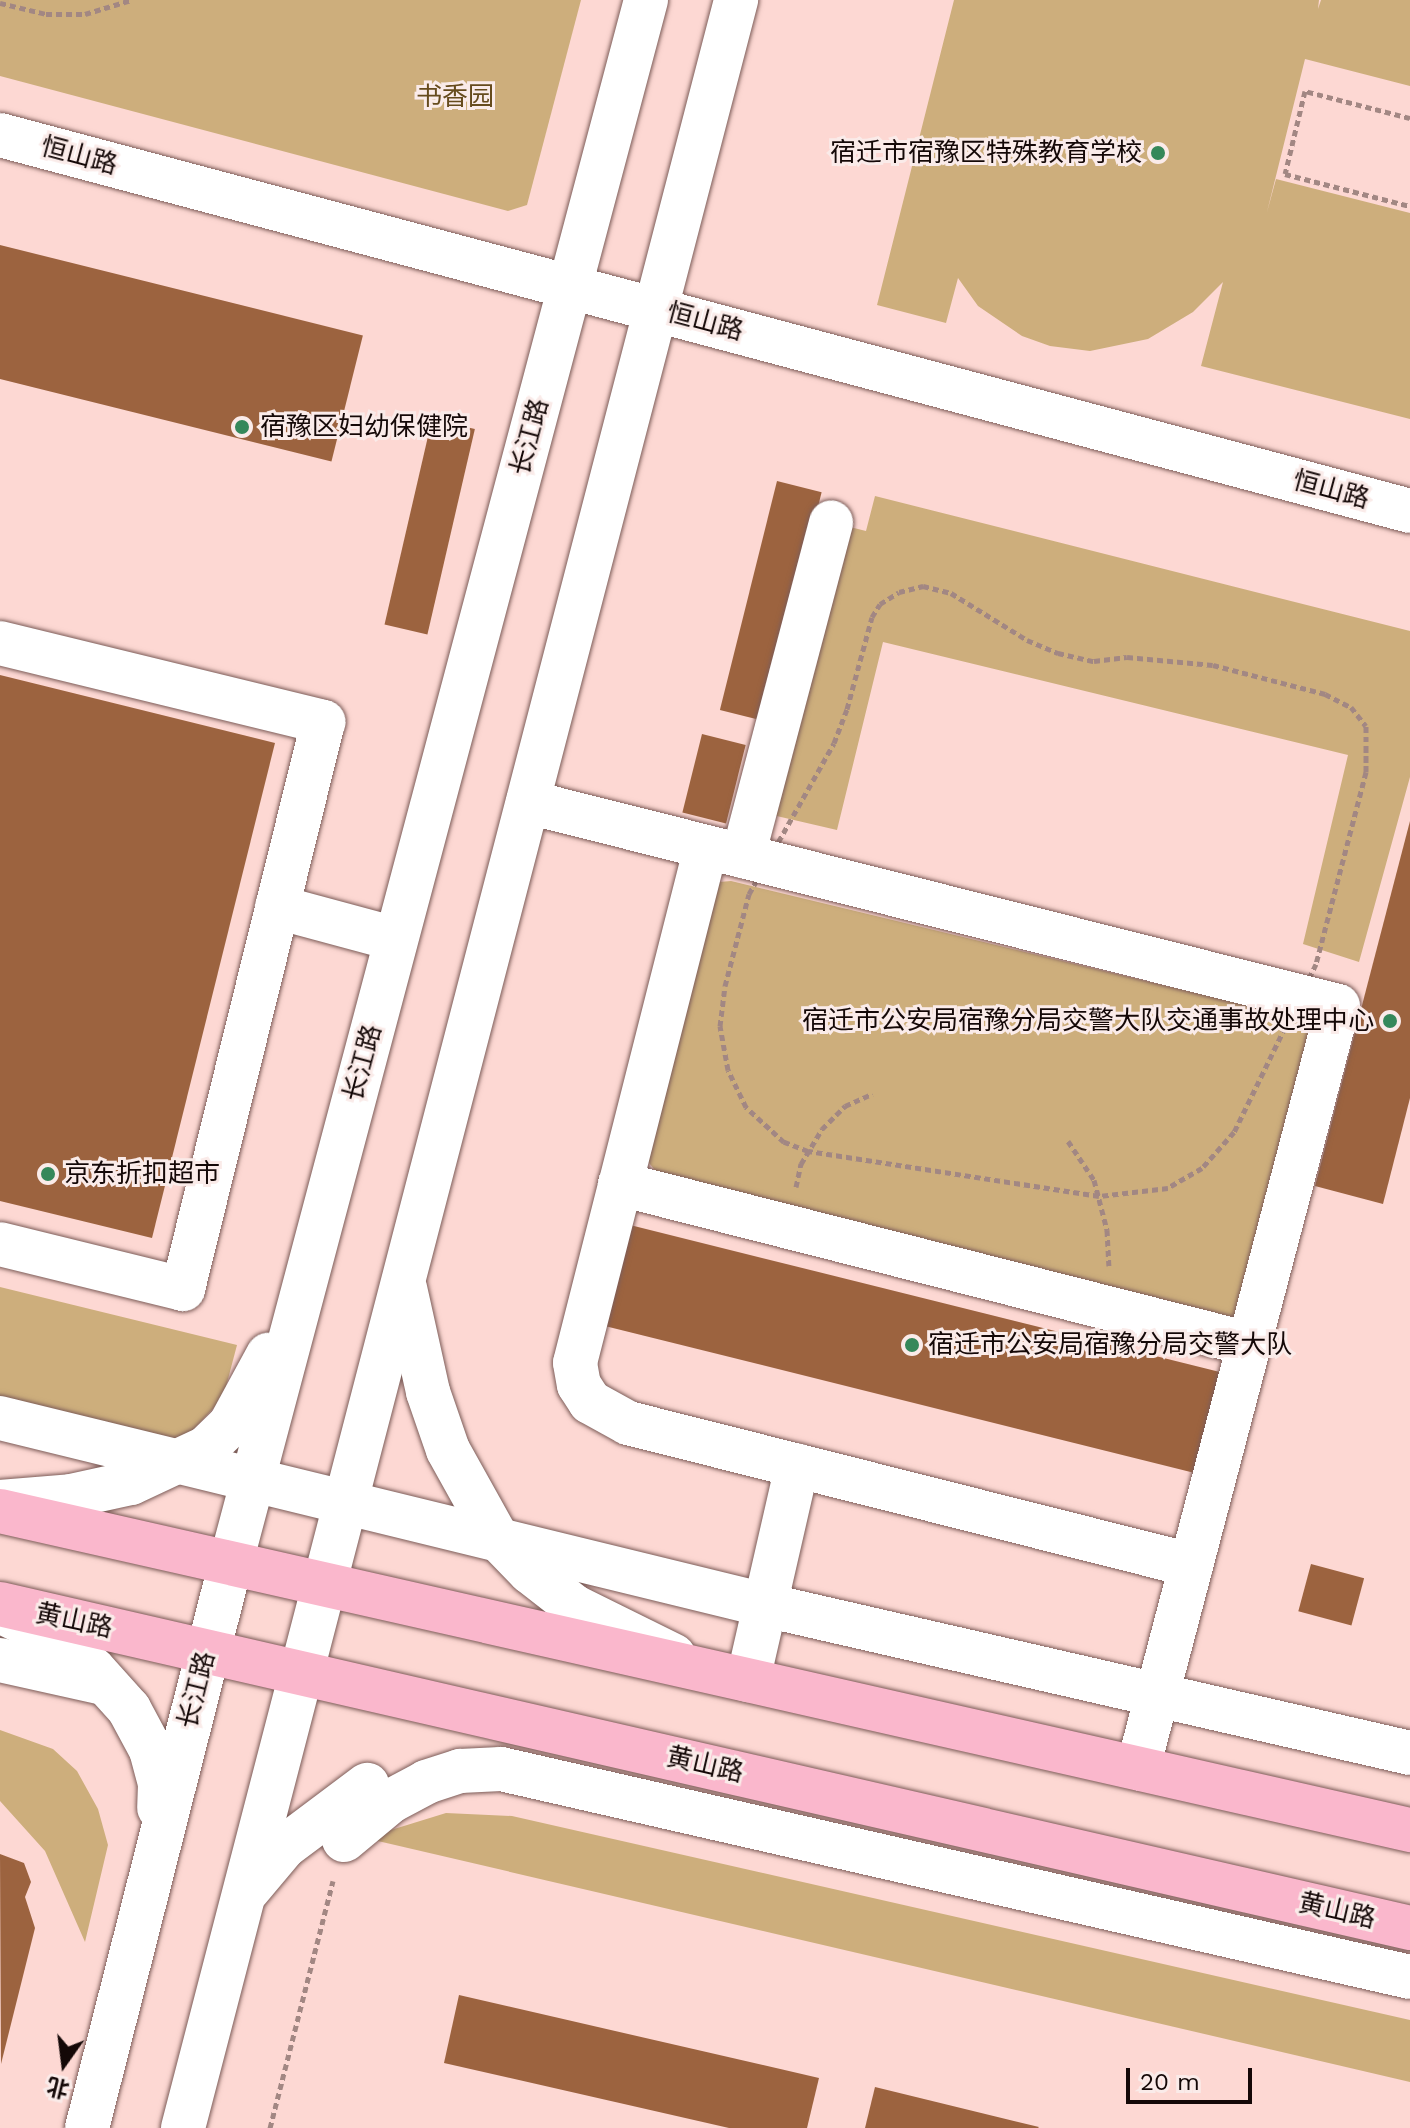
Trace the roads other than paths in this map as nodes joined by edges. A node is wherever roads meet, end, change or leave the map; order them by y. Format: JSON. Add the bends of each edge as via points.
{"nodes":[{"id":1,"x":646,"y":0,"type":"edge"},
{"id":2,"x":736,"y":0,"type":"edge"},
{"id":3,"x":0,"y":108,"type":"edge"},
{"id":4,"x":0,"y":135,"type":"edge"},
{"id":5,"x":573,"y":274,"type":"junction"},
{"id":6,"x":659,"y":297,"type":"junction"},
{"id":7,"x":1410,"y":484,"type":"edge"},
{"id":8,"x":1410,"y":511,"type":"edge"},
{"id":9,"x":831,"y":522,"type":"dead end"},
{"id":10,"x":0,"y":643,"type":"edge"},
{"id":11,"x":528,"y":802,"type":"junction"},
{"id":12,"x":724,"y":851,"type":"junction"},
{"id":13,"x":279,"y":899,"type":"junction"},
{"id":14,"x":398,"y":931,"type":"junction"},
{"id":15,"x":620,"y":1184,"type":"junction"},
{"id":16,"x":0,"y":1244,"type":"edge"},
{"id":17,"x":403,"y":1280,"type":"junction"},
{"id":18,"x":302,"y":1293,"type":"junction"},
{"id":19,"x":1249,"y":1344,"type":"junction"},
{"id":20,"x":0,"y":1418,"type":"edge"},
{"id":21,"x":181,"y":1461,"type":"junction"},
{"id":22,"x":797,"y":1466,"type":"junction"},
{"id":23,"x":252,"y":1479,"type":"junction"},
{"id":24,"x":345,"y":1501,"type":"junction"},
{"id":25,"x":0,"y":1502,"type":"edge"},
{"id":26,"x":0,"y":1511,"type":"edge"},
{"id":27,"x":497,"y":1538,"type":"junction"},
{"id":28,"x":231,"y":1562,"type":"junction"},
{"id":29,"x":1191,"y":1565,"type":"junction"},
{"id":30,"x":324,"y":1583,"type":"junction"},
{"id":31,"x":0,"y":1604,"type":"edge"},
{"id":32,"x":765,"y":1605,"type":"junction"},
{"id":33,"x":0,"y":1611,"type":"edge"},
{"id":34,"x":207,"y":1650,"type":"junction"},
{"id":35,"x":0,"y":1660,"type":"edge"},
{"id":36,"x":701,"y":1669,"type":"junction"},
{"id":37,"x":300,"y":1671,"type":"junction"},
{"id":38,"x":748,"y":1680,"type":"junction"},
{"id":39,"x":107,"y":1684,"type":"junction"},
{"id":40,"x":1156,"y":1695,"type":"junction"},
{"id":41,"x":587,"y":1738,"type":"junction"},
{"id":42,"x":1410,"y":1753,"type":"edge"},
{"id":43,"x":1138,"y":1768,"type":"junction"},
{"id":44,"x":1410,"y":1830,"type":"edge"},
{"id":45,"x":344,"y":1840,"type":"road end"},
{"id":46,"x":157,"y":1848,"type":"junction"},
{"id":47,"x":242,"y":1898,"type":"junction"},
{"id":48,"x":1410,"y":1928,"type":"edge"},
{"id":49,"x":1410,"y":1977,"type":"edge"},
{"id":50,"x":87,"y":2128,"type":"edge"},
{"id":51,"x":183,"y":2128,"type":"edge"}],
"edges":[{"from":1,"to":5,"type":"street","name":"长江路"},
{"from":2,"to":6,"type":"street"},
{"from":3,"to":5,"type":"street","name":"恒山路"},
{"from":4,"to":5,"type":"street","name":"恒山路"},
{"from":5,"to":6,"type":"street","name":"恒山路"},
{"from":5,"to":14,"type":"street","name":"长江路"},
{"from":6,"to":7,"type":"street","name":"恒山路"},
{"from":6,"to":8,"type":"street","name":"恒山路"},
{"from":6,"to":11,"type":"street"},
{"from":9,"to":12,"type":"street"},
{"from":10,"to":13,"type":"street","via":[[323,722]]},
{"from":11,"to":12,"type":"street"},
{"from":11,"to":17,"type":"street"},
{"from":12,"to":15,"type":"street"},
{"from":12,"to":19,"type":"street","via":[[1338,1006]]},
{"from":13,"to":14,"type":"street"},
{"from":13,"to":16,"type":"street","via":[[183,1289]]},
{"from":14,"to":18,"type":"street","name":"长江路"},
{"from":15,"to":19,"type":"street"},
{"from":15,"to":22,"type":"street","via":[[575,1363],[579,1385],[590,1402],[628,1423]]},
{"from":17,"to":24,"type":"street"},
{"from":17,"to":27,"type":"street","via":[[428,1392],[448,1450]]},
{"from":18,"to":21,"type":"street","via":[[230,1425],[206,1448]]},
{"from":18,"to":23,"type":"street","name":"长江路"},
{"from":19,"to":29,"type":"street"},
{"from":20,"to":21,"type":"street"},
{"from":21,"to":23,"type":"street"},
{"from":21,"to":25,"type":"street","via":[[101,1490]]},
{"from":22,"to":29,"type":"street"},
{"from":22,"to":32,"type":"street"},
{"from":23,"to":24,"type":"street"},
{"from":23,"to":28,"type":"street","name":"长江路"},
{"from":24,"to":27,"type":"street"},
{"from":24,"to":30,"type":"street"},
{"from":26,"to":28,"type":"main road"},
{"from":27,"to":32,"type":"street"},
{"from":27,"to":36,"type":"street","via":[[575,1607]]},
{"from":28,"to":30,"type":"main road"},
{"from":28,"to":34,"type":"street","name":"长江路"},
{"from":29,"to":40,"type":"street"},
{"from":30,"to":36,"type":"main road"},
{"from":30,"to":37,"type":"street"},
{"from":31,"to":34,"type":"main road","name":"黄山路"},
{"from":32,"to":38,"type":"street"},
{"from":32,"to":40,"type":"street"},
{"from":33,"to":39,"type":"street","via":[[53,1637]]},
{"from":34,"to":37,"type":"main road","name":"黄山路"},
{"from":34,"to":46,"type":"street","name":"长江路"},
{"from":35,"to":39,"type":"street"},
{"from":36,"to":38,"type":"main road"},
{"from":37,"to":41,"type":"main road","name":"黄山路"},
{"from":37,"to":47,"type":"street"},
{"from":38,"to":43,"type":"main road"},
{"from":39,"to":46,"type":"street","via":[[129,1709],[151,1750],[160,1784]]},
{"from":40,"to":42,"type":"street"},
{"from":40,"to":43,"type":"street"},
{"from":41,"to":47,"type":"street","via":[[479,1740],[411,1756],[284,1847]]},
{"from":41,"to":48,"type":"main road","name":"黄山路"},
{"from":43,"to":44,"type":"main road"},
{"from":45,"to":49,"type":"street","via":[[391,1801],[426,1782],[460,1771],[501,1769]]},
{"from":46,"to":50,"type":"street","name":"长江路"},
{"from":47,"to":51,"type":"street"}]}
